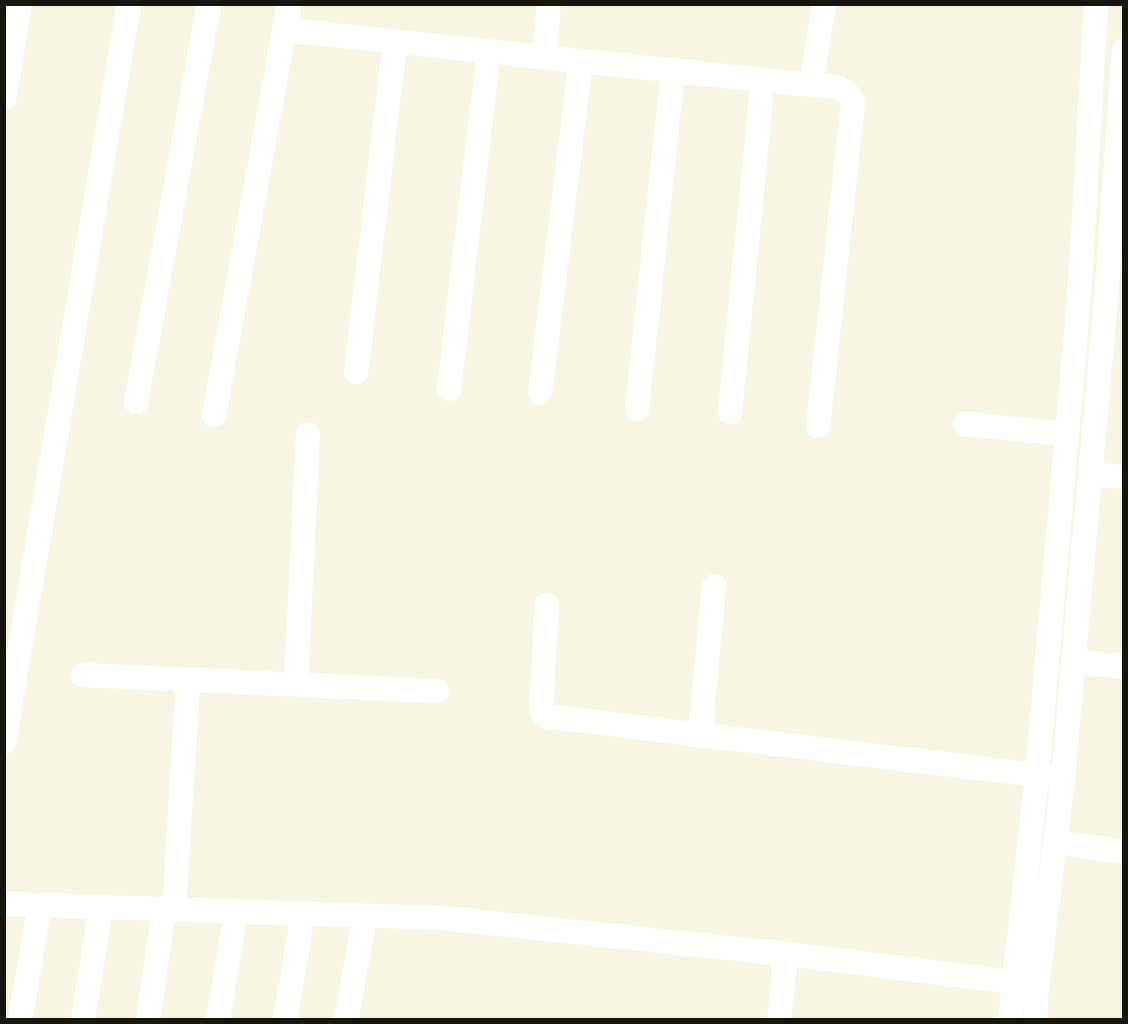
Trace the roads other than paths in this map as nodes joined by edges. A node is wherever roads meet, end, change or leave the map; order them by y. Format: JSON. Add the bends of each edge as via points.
{"nodes":[{"id":1,"x":21,"y":4,"type":"edge"},
{"id":2,"x":129,"y":4,"type":"edge"},
{"id":3,"x":209,"y":4,"type":"edge"},
{"id":4,"x":289,"y":4,"type":"edge"},
{"id":5,"x":549,"y":4,"type":"edge"},
{"id":6,"x":824,"y":4,"type":"edge"},
{"id":7,"x":1096,"y":4,"type":"edge"},
{"id":8,"x":285,"y":30,"type":"junction"},
{"id":9,"x":395,"y":41,"type":"junction"},
{"id":10,"x":1124,"y":50,"type":"edge"},
{"id":11,"x":489,"y":51,"type":"junction"},
{"id":12,"x":544,"y":57,"type":"junction"},
{"id":13,"x":581,"y":61,"type":"junction"},
{"id":14,"x":673,"y":70,"type":"junction"},
{"id":15,"x":763,"y":80,"type":"junction"},
{"id":16,"x":811,"y":85,"type":"junction"},
{"id":17,"x":1122,"y":96,"type":"edge"},
{"id":18,"x":4,"y":98,"type":"edge"},
{"id":19,"x":1115,"y":287,"type":"edge"},
{"id":20,"x":356,"y":372,"type":"dead end"},
{"id":21,"x":449,"y":389,"type":"dead end"},
{"id":22,"x":540,"y":393,"type":"dead end"},
{"id":23,"x":136,"y":402,"type":"dead end"},
{"id":24,"x":638,"y":409,"type":"dead end"},
{"id":25,"x":730,"y":412,"type":"dead end"},
{"id":26,"x":214,"y":415,"type":"dead end"},
{"id":27,"x":965,"y":424,"type":"dead end"},
{"id":28,"x":818,"y":426,"type":"dead end"},
{"id":29,"x":308,"y":434,"type":"dead end"},
{"id":30,"x":1067,"y":434,"type":"junction"},
{"id":31,"x":1091,"y":474,"type":"junction"},
{"id":32,"x":1124,"y":477,"type":"edge"},
{"id":33,"x":714,"y":586,"type":"dead end"},
{"id":34,"x":547,"y":605,"type":"dead end"},
{"id":35,"x":1074,"y":661,"type":"junction"},
{"id":36,"x":1124,"y":667,"type":"edge"},
{"id":37,"x":83,"y":675,"type":"dead end"},
{"id":38,"x":188,"y":680,"type":"junction"},
{"id":39,"x":296,"y":684,"type":"junction"},
{"id":40,"x":437,"y":691,"type":"dead end"},
{"id":41,"x":700,"y":736,"type":"junction"},
{"id":42,"x":4,"y":742,"type":"edge"},
{"id":43,"x":1037,"y":775,"type":"junction"},
{"id":44,"x":1063,"y":778,"type":"junction"},
{"id":45,"x":1054,"y":842,"type":"junction"},
{"id":46,"x":1124,"y":852,"type":"edge"},
{"id":47,"x":4,"y":904,"type":"edge"},
{"id":48,"x":40,"y":905,"type":"junction"},
{"id":49,"x":100,"y":907,"type":"junction"},
{"id":50,"x":169,"y":909,"type":"junction"},
{"id":51,"x":236,"y":912,"type":"junction"},
{"id":52,"x":303,"y":914,"type":"junction"},
{"id":53,"x":365,"y":916,"type":"junction"},
{"id":54,"x":786,"y":954,"type":"junction"},
{"id":55,"x":1025,"y":983,"type":"junction"},
{"id":56,"x":20,"y":1020,"type":"edge"},
{"id":57,"x":83,"y":1020,"type":"edge"},
{"id":58,"x":148,"y":1020,"type":"edge"},
{"id":59,"x":218,"y":1020,"type":"edge"},
{"id":60,"x":285,"y":1020,"type":"edge"},
{"id":61,"x":346,"y":1020,"type":"edge"},
{"id":62,"x":778,"y":1020,"type":"edge"},
{"id":63,"x":1010,"y":1020,"type":"edge"},
{"id":64,"x":1035,"y":1020,"type":"edge"}],
"edges":[{"from":1,"to":18,"type":"street"},
{"from":2,"to":42,"type":"street"},
{"from":3,"to":23,"type":"street"},
{"from":4,"to":8,"type":"street"},
{"from":5,"to":12,"type":"street"},
{"from":6,"to":16,"type":"street"},
{"from":7,"to":30,"type":"street","via":[[1080,287]]},
{"from":8,"to":9,"type":"street"},
{"from":8,"to":26,"type":"street"},
{"from":9,"to":11,"type":"street"},
{"from":9,"to":20,"type":"street"},
{"from":10,"to":17,"type":"street"},
{"from":11,"to":12,"type":"street"},
{"from":11,"to":21,"type":"street"},
{"from":12,"to":13,"type":"street"},
{"from":13,"to":14,"type":"street"},
{"from":13,"to":22,"type":"street"},
{"from":14,"to":15,"type":"street"},
{"from":14,"to":24,"type":"street"},
{"from":15,"to":16,"type":"street"},
{"from":15,"to":25,"type":"street"},
{"from":16,"to":28,"type":"street","via":[[842,89],[852,103]]},
{"from":17,"to":19,"type":"street"},
{"from":19,"to":31,"type":"street"},
{"from":27,"to":30,"type":"street"},
{"from":29,"to":39,"type":"street"},
{"from":30,"to":43,"type":"street"},
{"from":31,"to":32,"type":"street"},
{"from":31,"to":35,"type":"street"},
{"from":33,"to":41,"type":"street"},
{"from":34,"to":41,"type":"street","via":[[541,708],[544,716]]},
{"from":35,"to":36,"type":"street"},
{"from":35,"to":44,"type":"street"},
{"from":37,"to":38,"type":"street"},
{"from":38,"to":39,"type":"street"},
{"from":38,"to":50,"type":"street"},
{"from":39,"to":40,"type":"street"},
{"from":41,"to":43,"type":"street"},
{"from":43,"to":44,"type":"street"},
{"from":43,"to":55,"type":"street"},
{"from":44,"to":45,"type":"street"},
{"from":45,"to":46,"type":"street"},
{"from":45,"to":55,"type":"street"},
{"from":47,"to":48,"type":"street"},
{"from":48,"to":49,"type":"street"},
{"from":48,"to":56,"type":"street"},
{"from":49,"to":50,"type":"street"},
{"from":49,"to":57,"type":"street"},
{"from":50,"to":51,"type":"street"},
{"from":50,"to":58,"type":"street"},
{"from":51,"to":52,"type":"street"},
{"from":51,"to":59,"type":"street"},
{"from":52,"to":53,"type":"street"},
{"from":52,"to":60,"type":"street"},
{"from":53,"to":54,"type":"street","via":[[442,918]]},
{"from":53,"to":61,"type":"street"},
{"from":54,"to":55,"type":"street"},
{"from":54,"to":62,"type":"street"},
{"from":55,"to":63,"type":"street"},
{"from":55,"to":64,"type":"street"}]}
